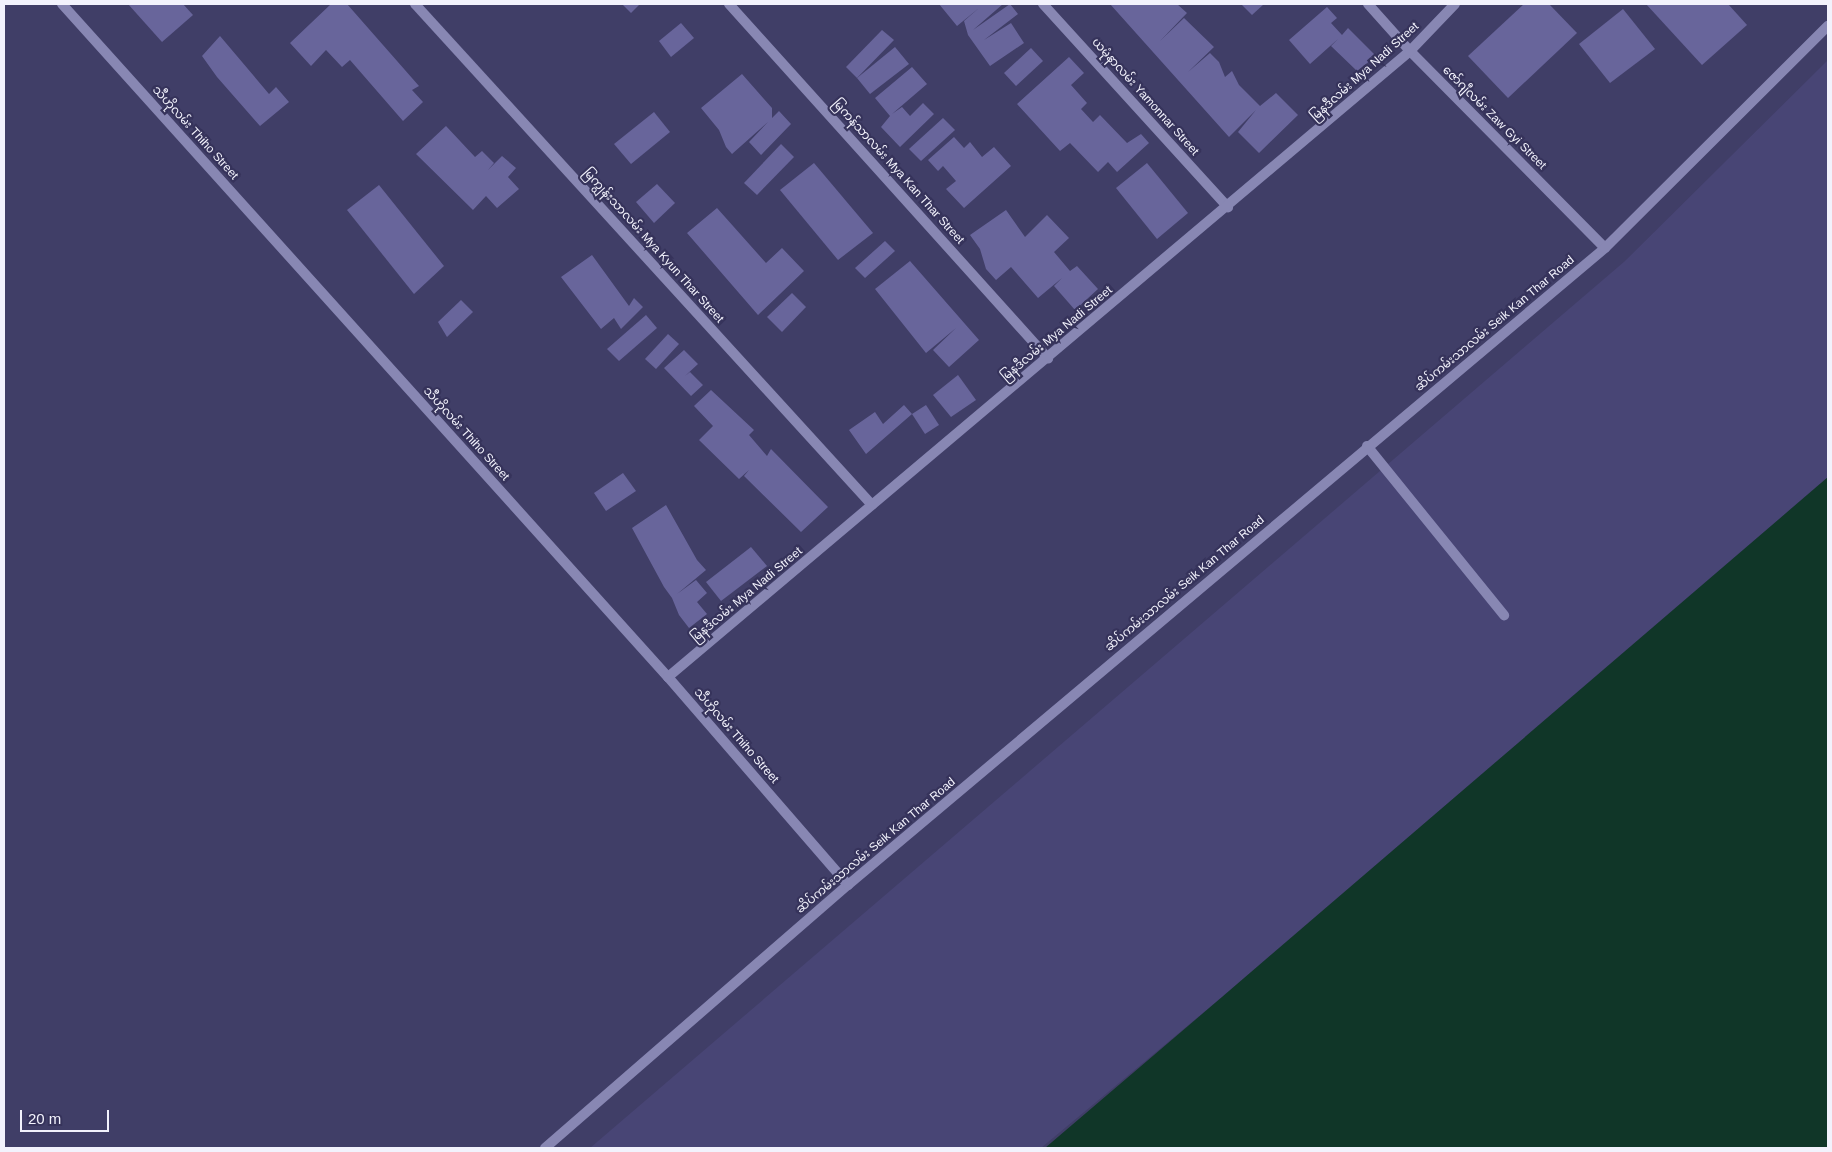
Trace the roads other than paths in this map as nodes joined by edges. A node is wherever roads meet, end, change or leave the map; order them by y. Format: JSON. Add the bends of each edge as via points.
{"nodes":[{"id":1,"x":62,"y":4,"type":"edge"},
{"id":2,"x":415,"y":4,"type":"edge"},
{"id":3,"x":729,"y":4,"type":"edge"},
{"id":4,"x":1043,"y":4,"type":"edge"},
{"id":5,"x":1368,"y":4,"type":"edge"},
{"id":6,"x":1456,"y":4,"type":"edge"},
{"id":7,"x":1828,"y":26,"type":"edge"},
{"id":8,"x":1410,"y":52,"type":"junction"},
{"id":9,"x":1228,"y":207,"type":"junction"},
{"id":10,"x":1605,"y":248,"type":"junction"},
{"id":11,"x":1048,"y":358,"type":"junction"},
{"id":12,"x":1367,"y":446,"type":"junction"},
{"id":13,"x":872,"y":505,"type":"junction"},
{"id":14,"x":1504,"y":615,"type":"dead end"},
{"id":15,"x":668,"y":677,"type":"junction"},
{"id":16,"x":848,"y":885,"type":"junction"},
{"id":17,"x":545,"y":1148,"type":"edge"}],
"edges":[{"from":1,"to":15,"type":"street","name":"သီဟိုလမ်း Thiho Street"},
{"from":2,"to":13,"type":"street","name":"မြကျွန်းသာလမ်း Mya Kyun Thar Street"},
{"from":3,"to":11,"type":"street","name":"မြကန်သာလမ်း Mya Kan Thar Street"},
{"from":4,"to":9,"type":"street","name":"ယမုံနာလမ်း Yamonnar Street"},
{"from":5,"to":8,"type":"street","name":"ဇော်ဂျီလမ်း Zaw Gyi Street"},
{"from":6,"to":8,"type":"street","name":"မြနဒီလမ်း Mya Nadi Street"},
{"from":7,"to":10,"type":"street","name":"ဆိပ်ကမ်းသာလမ်း Seik Kan Thar Road"},
{"from":8,"to":9,"type":"street","name":"မြနဒီလမ်း Mya Nadi Street"},
{"from":8,"to":10,"type":"street","name":"ဇော်ဂျီလမ်း Zaw Gyi Street"},
{"from":9,"to":11,"type":"street","name":"မြနဒီလမ်း Mya Nadi Street"},
{"from":10,"to":12,"type":"street","name":"ဆိပ်ကမ်းသာလမ်း Seik Kan Thar Road"},
{"from":11,"to":13,"type":"street","name":"မြနဒီလမ်း Mya Nadi Street"},
{"from":12,"to":14,"type":"street"},
{"from":12,"to":16,"type":"street","name":"ဆိပ်ကမ်းသာလမ်း Seik Kan Thar Road"},
{"from":13,"to":15,"type":"street","name":"မြနဒီလမ်း Mya Nadi Street"},
{"from":15,"to":16,"type":"street","name":"သီဟိုလမ်း Thiho Street"},
{"from":16,"to":17,"type":"street","name":"ဆိပ်ကမ်းသာလမ်း Seik Kan Thar Road"}]}
